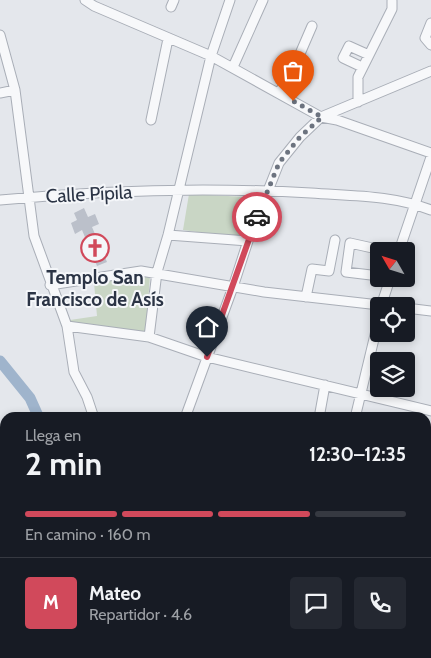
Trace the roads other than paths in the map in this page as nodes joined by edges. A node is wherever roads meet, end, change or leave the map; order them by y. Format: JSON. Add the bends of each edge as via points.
{"nodes":[{"id":1,"x":85,"y":0,"type":"edge"},
{"id":2,"x":230,"y":0,"type":"edge"},
{"id":3,"x":263,"y":0,"type":"edge"},
{"id":4,"x":392,"y":1,"type":"edge"},
{"id":5,"x":431,"y":23,"type":"edge"},
{"id":6,"x":312,"y":26,"type":"dead end"},
{"id":7,"x":0,"y":35,"type":"edge"},
{"id":8,"x":168,"y":39,"type":"junction"},
{"id":9,"x":431,"y":45,"type":"edge"},
{"id":10,"x":369,"y":55,"type":"junction"},
{"id":11,"x":212,"y":56,"type":"junction"},
{"id":12,"x":233,"y":67,"type":"junction"},
{"id":13,"x":362,"y":67,"type":"junction"},
{"id":14,"x":431,"y":71,"type":"edge"},
{"id":15,"x":15,"y":90,"type":"junction"},
{"id":16,"x":0,"y":93,"type":"edge"},
{"id":17,"x":279,"y":93,"type":"junction"},
{"id":18,"x":358,"y":102,"type":"junction"},
{"id":19,"x":322,"y":117,"type":"junction"},
{"id":20,"x":150,"y":120,"type":"dead end"},
{"id":21,"x":431,"y":155,"type":"edge"},
{"id":22,"x":178,"y":189,"type":"junction"},
{"id":23,"x":266,"y":191,"type":"junction"},
{"id":24,"x":29,"y":197,"type":"junction"},
{"id":25,"x":0,"y":200,"type":"edge"},
{"id":26,"x":414,"y":203,"type":"junction"},
{"id":27,"x":431,"y":210,"type":"edge"},
{"id":28,"x":168,"y":235,"type":"junction"},
{"id":29,"x":335,"y":240,"type":"dead end"},
{"id":30,"x":248,"y":241,"type":"junction"},
{"id":31,"x":402,"y":242,"type":"edge"},
{"id":32,"x":370,"y":247,"type":"edge"},
{"id":33,"x":330,"y":265,"type":"junction"},
{"id":34,"x":347,"y":266,"type":"junction"},
{"id":35,"x":157,"y":272,"type":"junction"},
{"id":36,"x":370,"y":275,"type":"edge"},
{"id":37,"x":50,"y":285,"type":"junction"},
{"id":38,"x":233,"y":287,"type":"junction"},
{"id":39,"x":306,"y":297,"type":"junction"},
{"id":40,"x":370,"y":305,"type":"edge"},
{"id":41,"x":415,"y":309,"type":"edge"},
{"id":42,"x":431,"y":311,"type":"edge"},
{"id":43,"x":67,"y":326,"type":"junction"},
{"id":44,"x":149,"y":338,"type":"junction"},
{"id":45,"x":373,"y":342,"type":"edge"},
{"id":46,"x":207,"y":357,"type":"junction"},
{"id":47,"x":326,"y":385,"type":"junction"},
{"id":48,"x":360,"y":394,"type":"junction"},
{"id":49,"x":431,"y":411,"type":"edge"},
{"id":50,"x":92,"y":412,"type":"edge"},
{"id":51,"x":187,"y":412,"type":"edge"},
{"id":52,"x":321,"y":412,"type":"edge"},
{"id":53,"x":356,"y":412,"type":"edge"}],
"edges":[{"from":1,"to":8,"type":"street"},
{"from":2,"to":11,"type":"street"},
{"from":3,"to":12,"type":"street"},
{"from":4,"to":10,"type":"street","via":[[392,9]]},
{"from":5,"to":9,"type":"street","via":[[425,38]]},
{"from":6,"to":17,"type":"street"},
{"from":7,"to":15,"type":"street"},
{"from":8,"to":11,"type":"street"},
{"from":8,"to":20,"type":"street"},
{"from":10,"to":13,"type":"street"},
{"from":10,"to":13,"type":"street","via":[[349,46],[343,58]]},
{"from":11,"to":12,"type":"street"},
{"from":11,"to":22,"type":"street"},
{"from":12,"to":17,"type":"street"},
{"from":13,"to":18,"type":"street","via":[[358,77]]},
{"from":14,"to":18,"type":"street"},
{"from":15,"to":16,"type":"street"},
{"from":15,"to":24,"type":"street"},
{"from":17,"to":19,"type":"street"},
{"from":18,"to":19,"type":"street"},
{"from":19,"to":21,"type":"street"},
{"from":19,"to":23,"type":"street","via":[[279,163]]},
{"from":21,"to":26,"type":"street"},
{"from":22,"to":23,"type":"street","name":"Calle Pípila"},
{"from":22,"to":24,"type":"street","name":"Calle Pípila"},
{"from":22,"to":28,"type":"street"},
{"from":23,"to":26,"type":"street","name":"Calle Pípila","via":[[392,198]]},
{"from":23,"to":30,"type":"street"},
{"from":24,"to":25,"type":"street","name":"Calle Pípila"},
{"from":24,"to":37,"type":"street","via":[[34,236]]},
{"from":26,"to":27,"type":"street","name":"Calle Pípila"},
{"from":26,"to":31,"type":"street"},
{"from":28,"to":30,"type":"street"},
{"from":28,"to":35,"type":"street"},
{"from":29,"to":33,"type":"street"},
{"from":30,"to":38,"type":"street"},
{"from":32,"to":34,"type":"street","via":[[350,243]]},
{"from":33,"to":34,"type":"street"},
{"from":33,"to":39,"type":"street","via":[[330,270],[312,269]]},
{"from":34,"to":36,"type":"street","via":[[346,272]]},
{"from":35,"to":37,"type":"street","via":[[141,271]]},
{"from":35,"to":38,"type":"street"},
{"from":35,"to":44,"type":"street"},
{"from":37,"to":43,"type":"street"},
{"from":38,"to":39,"type":"street"},
{"from":38,"to":46,"type":"street"},
{"from":39,"to":40,"type":"street"},
{"from":41,"to":42,"type":"street"},
{"from":43,"to":44,"type":"street"},
{"from":43,"to":50,"type":"street","via":[[74,372]]},
{"from":44,"to":46,"type":"street"},
{"from":45,"to":48,"type":"street"},
{"from":46,"to":47,"type":"street"},
{"from":46,"to":51,"type":"street"},
{"from":47,"to":48,"type":"street"},
{"from":47,"to":52,"type":"street"},
{"from":48,"to":49,"type":"street"},
{"from":48,"to":53,"type":"street"}]}
